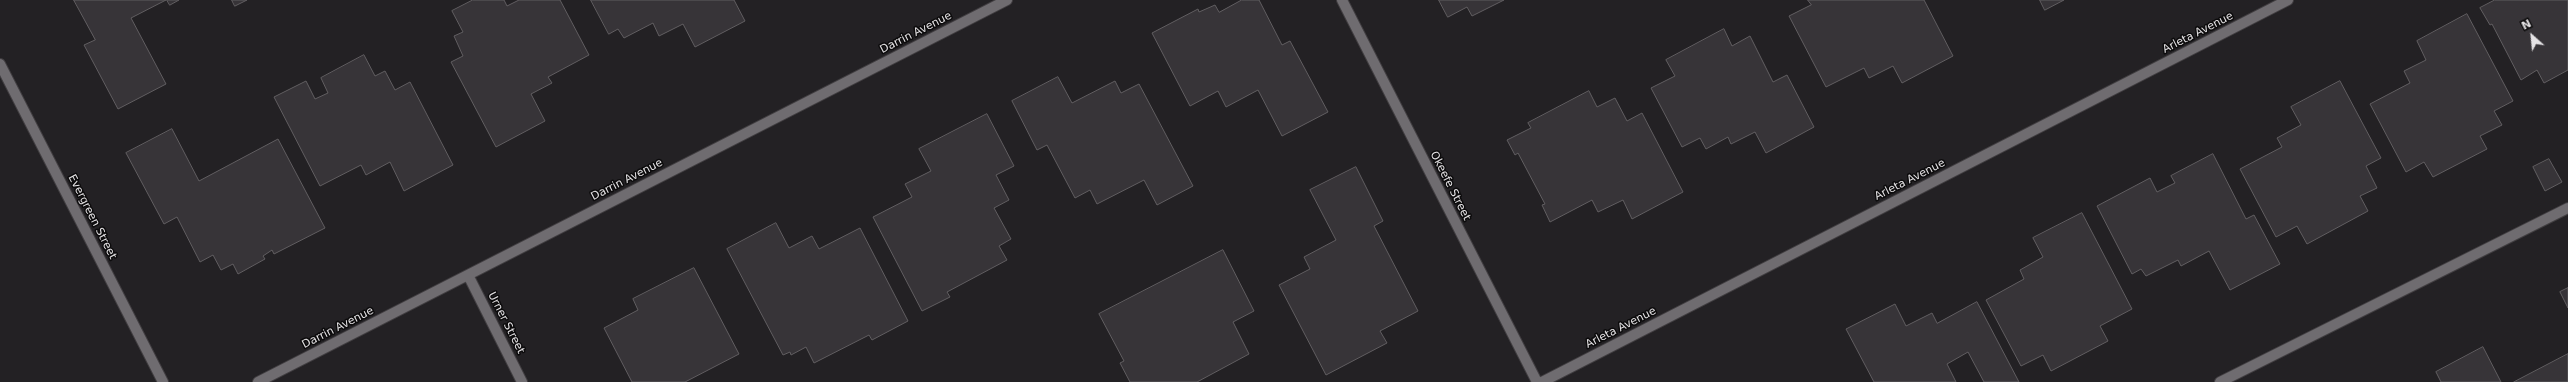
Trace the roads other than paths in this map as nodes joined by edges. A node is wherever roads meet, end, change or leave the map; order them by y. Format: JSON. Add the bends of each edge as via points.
{"nodes":[{"id":1,"x":1007,"y":0,"type":"edge"},
{"id":2,"x":1342,"y":0,"type":"edge"},
{"id":3,"x":2288,"y":0,"type":"edge"},
{"id":4,"x":0,"y":64,"type":"edge"},
{"id":5,"x":2568,"y":208,"type":"edge"},
{"id":6,"x":468,"y":275,"type":"junction"},
{"id":7,"x":162,"y":382,"type":"edge"},
{"id":8,"x":258,"y":382,"type":"edge"},
{"id":9,"x":522,"y":382,"type":"edge"},
{"id":10,"x":1537,"y":382,"type":"edge"},
{"id":11,"x":1542,"y":382,"type":"edge"},
{"id":12,"x":2220,"y":382,"type":"edge"}],
"edges":[{"from":1,"to":6,"type":"street","name":"Darrin Avenue"},
{"from":2,"to":10,"type":"street","name":"Okeefe Street"},
{"from":3,"to":11,"type":"street","name":"Arleta Avenue"},
{"from":4,"to":7,"type":"street","name":"Evergreen Street"},
{"from":5,"to":12,"type":"street"},
{"from":6,"to":8,"type":"street","name":"Darrin Avenue"},
{"from":6,"to":9,"type":"street","name":"Urner Street"}]}
